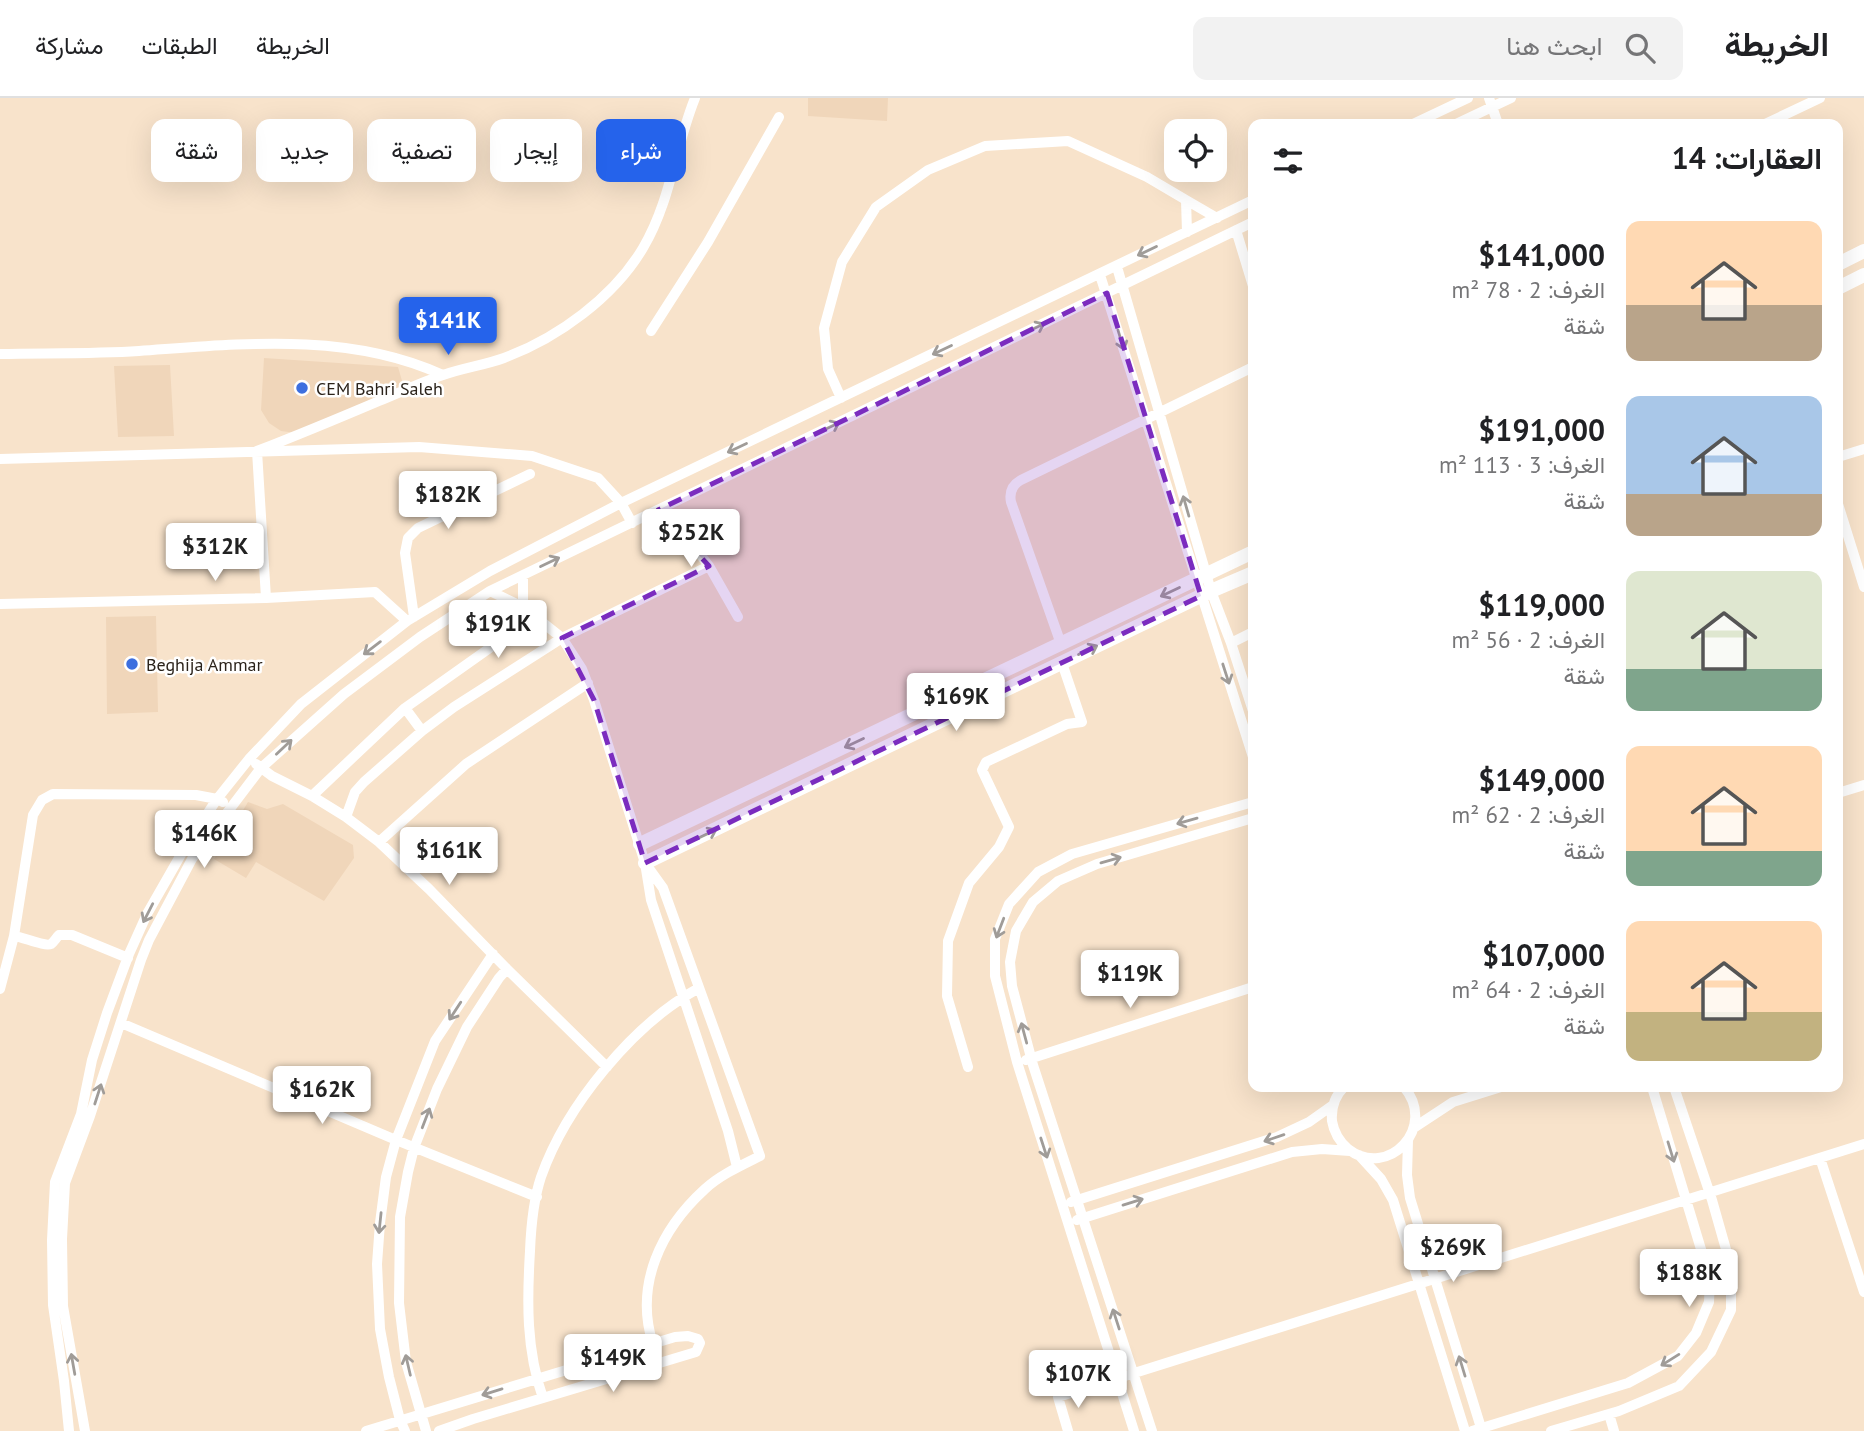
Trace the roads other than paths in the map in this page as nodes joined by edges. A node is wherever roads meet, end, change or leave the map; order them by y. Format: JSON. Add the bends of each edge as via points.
{"nodes":[{"id":1,"x":695,"y":98,"type":"edge"},
{"id":2,"x":1468,"y":98,"type":"edge"},
{"id":3,"x":1511,"y":98,"type":"edge"},
{"id":4,"x":1820,"y":98,"type":"edge"},
{"id":5,"x":1491,"y":102,"type":"edge"},
{"id":6,"x":779,"y":117,"type":"dead end"},
{"id":7,"x":1424,"y":119,"type":"edge"},
{"id":8,"x":1465,"y":119,"type":"edge"},
{"id":9,"x":1496,"y":119,"type":"edge"},
{"id":10,"x":1776,"y":119,"type":"edge"},
{"id":11,"x":1186,"y":200,"type":"junction"},
{"id":12,"x":1248,"y":202,"type":"edge"},
{"id":13,"x":1217,"y":218,"type":"junction"},
{"id":14,"x":1248,"y":224,"type":"edge"},
{"id":15,"x":1236,"y":230,"type":"junction"},
{"id":16,"x":1187,"y":232,"type":"junction"},
{"id":17,"x":1864,"y":251,"type":"edge"},
{"id":18,"x":1843,"y":262,"type":"edge"},
{"id":19,"x":1117,"y":267,"type":"junction"},
{"id":20,"x":1248,"y":270,"type":"edge"},
{"id":21,"x":1100,"y":275,"type":"junction"},
{"id":22,"x":1864,"y":275,"type":"edge"},
{"id":23,"x":1122,"y":285,"type":"junction"},
{"id":24,"x":1843,"y":286,"type":"edge"},
{"id":25,"x":1107,"y":293,"type":"junction"},
{"id":26,"x":651,"y":331,"type":"dead end"},
{"id":27,"x":0,"y":354,"type":"edge"},
{"id":28,"x":1248,"y":369,"type":"edge"},
{"id":29,"x":443,"y":374,"type":"junction"},
{"id":30,"x":841,"y":398,"type":"junction"},
{"id":31,"x":1159,"y":412,"type":"junction"},
{"id":32,"x":1145,"y":418,"type":"junction"},
{"id":33,"x":1864,"y":449,"type":"edge"},
{"id":34,"x":257,"y":452,"type":"junction"},
{"id":35,"x":1843,"y":455,"type":"edge"},
{"id":36,"x":0,"y":459,"type":"edge"},
{"id":37,"x":530,"y":474,"type":"dead end"},
{"id":38,"x":621,"y":503,"type":"junction"},
{"id":39,"x":658,"y":510,"type":"junction"},
{"id":40,"x":1843,"y":520,"type":"edge"},
{"id":41,"x":632,"y":523,"type":"junction"},
{"id":42,"x":1248,"y":554,"type":"edge"},
{"id":43,"x":709,"y":566,"type":"junction"},
{"id":44,"x":1248,"y":575,"type":"edge"},
{"id":45,"x":523,"y":576,"type":"junction"},
{"id":46,"x":1201,"y":578,"type":"junction"},
{"id":47,"x":1864,"y":587,"type":"edge"},
{"id":48,"x":490,"y":592,"type":"junction"},
{"id":49,"x":1206,"y":593,"type":"junction"},
{"id":50,"x":266,"y":598,"type":"junction"},
{"id":51,"x":0,"y":604,"type":"edge"},
{"id":52,"x":523,"y":607,"type":"junction"},
{"id":53,"x":535,"y":616,"type":"junction"},
{"id":54,"x":738,"y":617,"type":"dead end"},
{"id":55,"x":410,"y":619,"type":"junction"},
{"id":56,"x":1248,"y":634,"type":"edge"},
{"id":57,"x":562,"y":638,"type":"junction"},
{"id":58,"x":1231,"y":643,"type":"junction"},
{"id":59,"x":1061,"y":644,"type":"junction"},
{"id":60,"x":1062,"y":663,"type":"junction"},
{"id":61,"x":588,"y":683,"type":"junction"},
{"id":62,"x":1248,"y":696,"type":"edge"},
{"id":63,"x":405,"y":708,"type":"junction"},
{"id":64,"x":422,"y":731,"type":"junction"},
{"id":65,"x":1248,"y":740,"type":"edge"},
{"id":66,"x":249,"y":759,"type":"junction"},
{"id":67,"x":261,"y":768,"type":"junction"},
{"id":68,"x":1864,"y":785,"type":"edge"},
{"id":69,"x":1843,"y":791,"type":"edge"},
{"id":70,"x":312,"y":796,"type":"junction"},
{"id":71,"x":217,"y":799,"type":"junction"},
{"id":72,"x":1248,"y":803,"type":"edge"},
{"id":73,"x":232,"y":806,"type":"junction"},
{"id":74,"x":346,"y":817,"type":"junction"},
{"id":75,"x":1248,"y":819,"type":"edge"},
{"id":76,"x":379,"y":842,"type":"junction"},
{"id":77,"x":639,"y":844,"type":"junction"},
{"id":78,"x":645,"y":863,"type":"junction"},
{"id":79,"x":14,"y":936,"type":"junction"},
{"id":80,"x":493,"y":954,"type":"junction"},
{"id":81,"x":128,"y":958,"type":"junction"},
{"id":82,"x":507,"y":969,"type":"junction"},
{"id":83,"x":699,"y":988,"type":"junction"},
{"id":84,"x":0,"y":989,"type":"edge"},
{"id":85,"x":1248,"y":989,"type":"edge"},
{"id":86,"x":682,"y":997,"type":"junction"},
{"id":87,"x":121,"y":1023,"type":"junction"},
{"id":88,"x":1031,"y":1058,"type":"junction"},
{"id":89,"x":1017,"y":1062,"type":"junction"},
{"id":90,"x":607,"y":1067,"type":"junction"},
{"id":91,"x":968,"y":1067,"type":"dead end"},
{"id":92,"x":1340,"y":1092,"type":"edge"},
{"id":93,"x":1407,"y":1092,"type":"edge"},
{"id":94,"x":1486,"y":1092,"type":"edge"},
{"id":95,"x":1654,"y":1092,"type":"edge"},
{"id":96,"x":1676,"y":1092,"type":"edge"},
{"id":97,"x":1333,"y":1105,"type":"junction"},
{"id":98,"x":1415,"y":1126,"type":"junction"},
{"id":99,"x":397,"y":1140,"type":"junction"},
{"id":100,"x":1408,"y":1140,"type":"junction"},
{"id":101,"x":1864,"y":1144,"type":"edge"},
{"id":102,"x":415,"y":1148,"type":"junction"},
{"id":103,"x":1355,"y":1153,"type":"junction"},
{"id":104,"x":1820,"y":1158,"type":"junction"},
{"id":105,"x":737,"y":1167,"type":"junction"},
{"id":106,"x":1709,"y":1193,"type":"junction"},
{"id":107,"x":537,"y":1197,"type":"junction"},
{"id":108,"x":1077,"y":1200,"type":"junction"},
{"id":109,"x":1686,"y":1200,"type":"junction"},
{"id":110,"x":1062,"y":1205,"type":"junction"},
{"id":111,"x":1083,"y":1218,"type":"junction"},
{"id":112,"x":1068,"y":1223,"type":"junction"},
{"id":113,"x":1435,"y":1279,"type":"junction"},
{"id":114,"x":1418,"y":1284,"type":"junction"},
{"id":115,"x":1864,"y":1292,"type":"edge"},
{"id":116,"x":653,"y":1344,"type":"junction"},
{"id":117,"x":1133,"y":1374,"type":"junction"},
{"id":118,"x":536,"y":1379,"type":"junction"},
{"id":119,"x":1118,"y":1379,"type":"junction"},
{"id":120,"x":543,"y":1398,"type":"junction"},
{"id":121,"x":421,"y":1413,"type":"junction"},
{"id":122,"x":1609,"y":1414,"type":"junction"},
{"id":123,"x":400,"y":1420,"type":"junction"},
{"id":124,"x":1478,"y":1430,"type":"edge"},
{"id":125,"x":69,"y":1431,"type":"edge"},
{"id":126,"x":85,"y":1431,"type":"edge"},
{"id":127,"x":366,"y":1431,"type":"edge"},
{"id":128,"x":405,"y":1431,"type":"edge"},
{"id":129,"x":426,"y":1431,"type":"edge"},
{"id":130,"x":439,"y":1431,"type":"edge"},
{"id":131,"x":1068,"y":1431,"type":"edge"},
{"id":132,"x":1135,"y":1431,"type":"edge"},
{"id":133,"x":1152,"y":1431,"type":"edge"},
{"id":134,"x":1465,"y":1431,"type":"edge"},
{"id":135,"x":1551,"y":1431,"type":"edge"},
{"id":136,"x":1614,"y":1431,"type":"edge"}],
"edges":[{"from":1,"to":29,"type":"street","via":[[661,212],[643,249],[622,276],[598,302],[543,340],[505,358]]},
{"from":2,"to":7,"type":"street"},
{"from":3,"to":5,"type":"street"},
{"from":4,"to":10,"type":"street"},
{"from":5,"to":8,"type":"street"},
{"from":5,"to":9,"type":"street"},
{"from":6,"to":26,"type":"street"},
{"from":11,"to":13,"type":"street"},
{"from":11,"to":16,"type":"street"},
{"from":11,"to":30,"type":"street","via":[[1068,141],[985,146],[928,170],[876,207],[842,262],[824,328],[828,369]]},
{"from":12,"to":13,"type":"street"},
{"from":13,"to":16,"type":"street"},
{"from":14,"to":15,"type":"street"},
{"from":15,"to":20,"type":"street"},
{"from":15,"to":23,"type":"street"},
{"from":16,"to":19,"type":"street","one_way":true},
{"from":17,"to":18,"type":"street"},
{"from":19,"to":21,"type":"street"},
{"from":19,"to":23,"type":"street"},
{"from":21,"to":25,"type":"street"},
{"from":21,"to":30,"type":"street","one_way":true},
{"from":22,"to":24,"type":"street"},
{"from":23,"to":25,"type":"street"},
{"from":23,"to":31,"type":"street"},
{"from":25,"to":32,"type":"street","one_way":true},
{"from":39,"to":25,"type":"street","one_way":true},
{"from":27,"to":29,"type":"street","via":[[285,344],[357,348]]},
{"from":28,"to":31,"type":"street"},
{"from":29,"to":34,"type":"street"},
{"from":30,"to":38,"type":"street","one_way":true},
{"from":31,"to":32,"type":"street"},
{"from":46,"to":31,"type":"street","one_way":true},
{"from":32,"to":46,"type":"street"},
{"from":32,"to":59,"type":"street","via":[[1016,482],[1010,491]]},
{"from":33,"to":35,"type":"street"},
{"from":34,"to":36,"type":"street"},
{"from":34,"to":38,"type":"street","via":[[419,447],[532,456],[598,478]]},
{"from":34,"to":50,"type":"street"},
{"from":37,"to":55,"type":"street","via":[[418,528],[408,538]]},
{"from":38,"to":41,"type":"street"},
{"from":38,"to":55,"type":"street","via":[[490,571]]},
{"from":39,"to":41,"type":"street"},
{"from":39,"to":43,"type":"street"},
{"from":40,"to":47,"type":"street"},
{"from":45,"to":41,"type":"street","one_way":true},
{"from":42,"to":46,"type":"street"},
{"from":43,"to":54,"type":"street"},
{"from":43,"to":57,"type":"street"},
{"from":44,"to":49,"type":"street"},
{"from":45,"to":48,"type":"street"},
{"from":45,"to":52,"type":"street"},
{"from":46,"to":49,"type":"street"},
{"from":46,"to":59,"type":"street","one_way":true},
{"from":48,"to":52,"type":"street"},
{"from":67,"to":48,"type":"street","one_way":true,"via":[[344,694]]},
{"from":49,"to":58,"type":"street"},
{"from":60,"to":49,"type":"street","one_way":true},
{"from":49,"to":65,"type":"street","one_way":true},
{"from":50,"to":51,"type":"street"},
{"from":50,"to":55,"type":"street","via":[[375,592]]},
{"from":52,"to":53,"type":"street"},
{"from":53,"to":57,"type":"street"},
{"from":53,"to":63,"type":"street"},
{"from":55,"to":66,"type":"street","one_way":true,"via":[[301,704]]},
{"from":56,"to":58,"type":"street"},
{"from":57,"to":61,"type":"street"},
{"from":57,"to":64,"type":"street"},
{"from":58,"to":62,"type":"street"},
{"from":59,"to":77,"type":"street","one_way":true},
{"from":78,"to":60,"type":"street","one_way":true},
{"from":60,"to":91,"type":"street","via":[[1082,722],[1067,724],[986,762],[982,770],[1009,827],[969,883],[948,942],[947,996]]},
{"from":61,"to":76,"type":"street","via":[[466,764]]},
{"from":61,"to":77,"type":"street"},
{"from":63,"to":64,"type":"street"},
{"from":63,"to":70,"type":"street"},
{"from":64,"to":74,"type":"street","via":[[359,787]]},
{"from":66,"to":67,"type":"street"},
{"from":66,"to":71,"type":"street"},
{"from":67,"to":70,"type":"street"},
{"from":67,"to":73,"type":"street"},
{"from":68,"to":69,"type":"street"},
{"from":70,"to":74,"type":"street"},
{"from":71,"to":73,"type":"street"},
{"from":71,"to":79,"type":"street","via":[[53,794],[42,800],[33,815]]},
{"from":71,"to":81,"type":"street","one_way":true,"via":[[147,914]]},
{"from":72,"to":89,"type":"street","one_way":true,"via":[[1072,854],[1038,872],[1016,896],[995,939],[995,976]]},
{"from":73,"to":87,"type":"street","via":[[192,859],[155,929]]},
{"from":74,"to":76,"type":"street"},
{"from":88,"to":75,"type":"street","one_way":true,"via":[[1010,962],[1016,931],[1034,902],[1058,881],[1097,864]]},
{"from":76,"to":80,"type":"street"},
{"from":77,"to":78,"type":"street"},
{"from":78,"to":83,"type":"street","via":[[663,888]]},
{"from":78,"to":86,"type":"street","via":[[651,900]]},
{"from":79,"to":81,"type":"street","via":[[44,945],[59,935],[72,935]]},
{"from":79,"to":84,"type":"street"},
{"from":80,"to":82,"type":"street"},
{"from":80,"to":99,"type":"street","one_way":true,"via":[[435,1041]]},
{"from":81,"to":125,"type":"street","via":[[92,1059],[81,1114],[55,1182],[53,1305]]},
{"from":82,"to":90,"type":"street"},
{"from":102,"to":82,"type":"street","one_way":true,"via":[[467,1027]]},
{"from":83,"to":86,"type":"street"},
{"from":83,"to":105,"type":"street","via":[[761,1156]]},
{"from":85,"to":88,"type":"street"},
{"from":86,"to":90,"type":"street","via":[[635,1036]]},
{"from":86,"to":105,"type":"street"},
{"from":87,"to":99,"type":"street"},
{"from":126,"to":87,"type":"street","one_way":true,"via":[[63,1306],[65,1183]]},
{"from":88,"to":89,"type":"street"},
{"from":88,"to":108,"type":"street"},
{"from":89,"to":110,"type":"street","one_way":true},
{"from":90,"to":107,"type":"street","via":[[562,1129]]},
{"from":92,"to":97,"type":"street"},
{"from":93,"to":98,"type":"street","via":[[1415,1109]]},
{"from":94,"to":98,"type":"street","via":[[1453,1102]]},
{"from":95,"to":109,"type":"street","one_way":true},
{"from":96,"to":106,"type":"street"},
{"from":97,"to":103,"type":"street","via":[[1336,1135]]},
{"from":97,"to":108,"type":"street","one_way":true,"via":[[1277,1137]]},
{"from":98,"to":100,"type":"street"},
{"from":99,"to":102,"type":"street"},
{"from":99,"to":123,"type":"street","one_way":true,"via":[[386,1177],[377,1264],[380,1329]]},
{"from":100,"to":103,"type":"street","via":[[1381,1157]]},
{"from":100,"to":113,"type":"street","via":[[1409,1198]]},
{"from":101,"to":104,"type":"street"},
{"from":102,"to":107,"type":"street"},
{"from":121,"to":102,"type":"street","one_way":true,"via":[[406,1362],[399,1303],[400,1217]]},
{"from":111,"to":103,"type":"street","one_way":true,"via":[[1292,1152]]},
{"from":103,"to":114,"type":"street","via":[[1381,1179],[1393,1200]]},
{"from":104,"to":106,"type":"street"},
{"from":104,"to":115,"type":"street"},
{"from":105,"to":116,"type":"street","via":[[706,1187],[676,1219],[659,1246],[646,1313]]},
{"from":106,"to":109,"type":"street"},
{"from":106,"to":122,"type":"street","via":[[1731,1268],[1731,1310],[1712,1352],[1679,1386]]},
{"from":107,"to":118,"type":"street","via":[[527,1306]]},
{"from":108,"to":110,"type":"street"},
{"from":108,"to":111,"type":"street"},
{"from":109,"to":113,"type":"street"},
{"from":109,"to":124,"type":"street","one_way":true,"via":[[1710,1279],[1709,1302],[1696,1333],[1678,1356],[1628,1383]]},
{"from":110,"to":112,"type":"street"},
{"from":111,"to":112,"type":"street"},
{"from":117,"to":111,"type":"street","one_way":true},
{"from":112,"to":119,"type":"street"},
{"from":113,"to":114,"type":"street"},
{"from":124,"to":113,"type":"street","one_way":true},
{"from":114,"to":117,"type":"street"},
{"from":114,"to":134,"type":"street"},
{"from":116,"to":118,"type":"street"},
{"from":116,"to":120,"type":"street","via":[[688,1336],[700,1343],[696,1352]]},
{"from":117,"to":119,"type":"street"},
{"from":117,"to":133,"type":"street"},
{"from":118,"to":120,"type":"street"},
{"from":118,"to":121,"type":"street","one_way":true},
{"from":119,"to":131,"type":"street","via":[[1058,1397]]},
{"from":119,"to":132,"type":"street"},
{"from":120,"to":130,"type":"street"},
{"from":121,"to":123,"type":"street"},
{"from":121,"to":129,"type":"street"},
{"from":122,"to":135,"type":"street"},
{"from":122,"to":136,"type":"street"},
{"from":123,"to":127,"type":"street"},
{"from":123,"to":128,"type":"street"}]}
